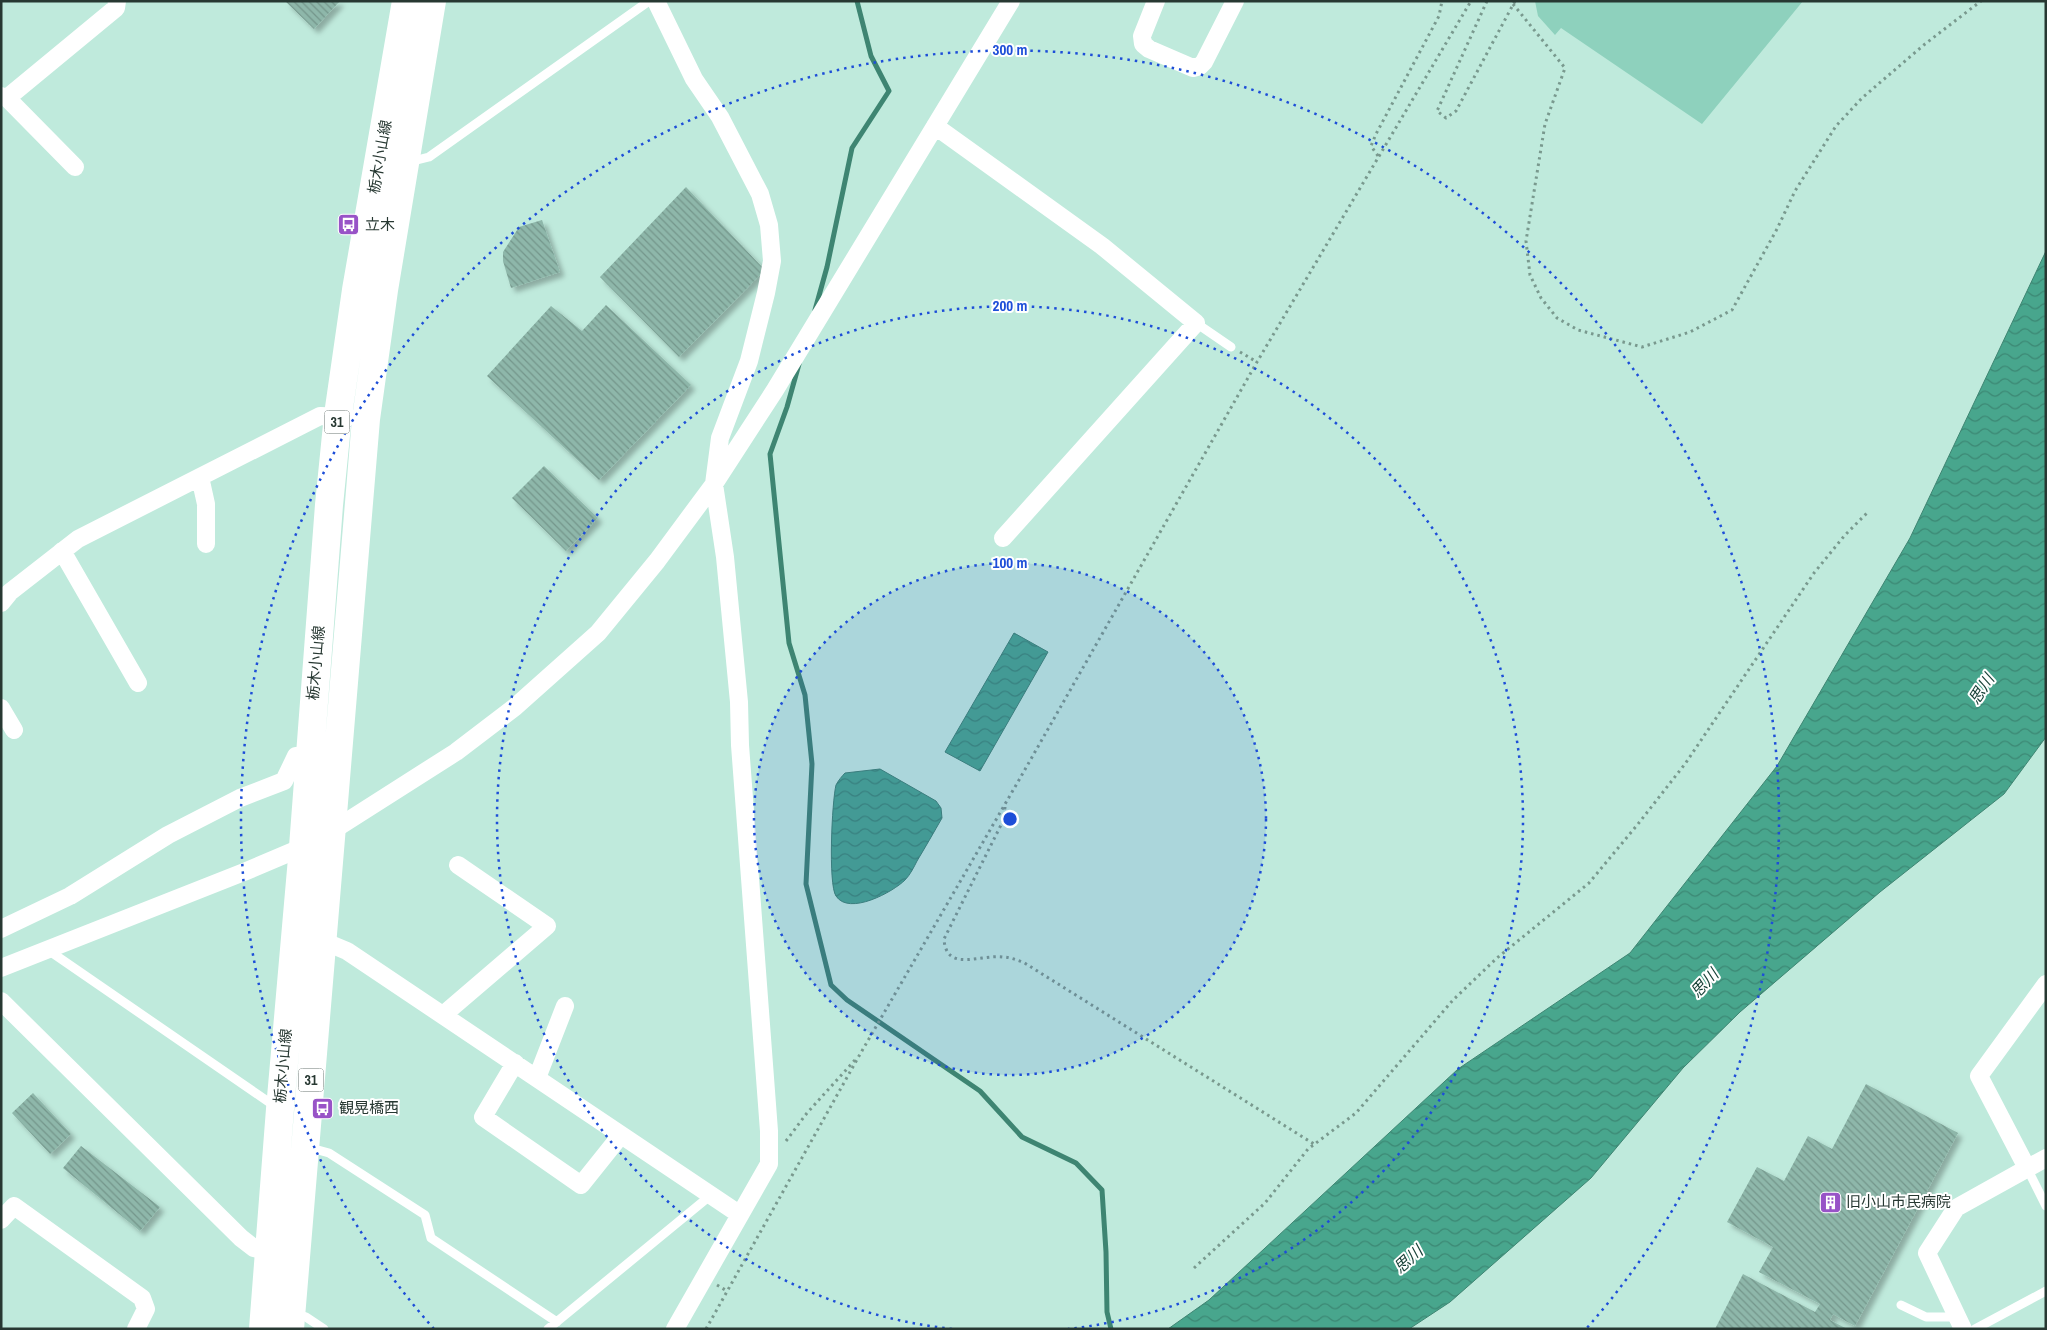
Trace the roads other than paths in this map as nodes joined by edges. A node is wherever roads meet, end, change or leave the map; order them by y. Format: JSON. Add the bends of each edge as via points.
{"nodes":[{"id":1,"x":117,"y":1,"type":"edge"},
{"id":2,"x":406,"y":1,"type":"edge"},
{"id":3,"x":432,"y":1,"type":"edge"},
{"id":4,"x":649,"y":1,"type":"edge"},
{"id":5,"x":656,"y":1,"type":"edge"},
{"id":6,"x":1011,"y":1,"type":"edge"},
{"id":7,"x":1156,"y":1,"type":"edge"},
{"id":8,"x":1235,"y":1,"type":"edge"},
{"id":9,"x":4,"y":97,"type":"edge"},
{"id":10,"x":935,"y":126,"type":"junction"},
{"id":11,"x":393,"y":161,"type":"junction"},
{"id":12,"x":76,"y":167,"type":"dead end"},
{"id":13,"x":1196,"y":323,"type":"junction"},
{"id":14,"x":1231,"y":347,"type":"road end"},
{"id":15,"x":338,"y":415,"type":"junction"},
{"id":16,"x":366,"y":419,"type":"junction"},
{"id":17,"x":200,"y":477,"type":"junction"},
{"id":18,"x":714,"y":484,"type":"junction"},
{"id":19,"x":1003,"y":538,"type":"dead end"},
{"id":20,"x":206,"y":544,"type":"dead end"},
{"id":21,"x":62,"y":551,"type":"junction"},
{"id":22,"x":1,"y":603,"type":"edge"},
{"id":23,"x":138,"y":683,"type":"dead end"},
{"id":24,"x":1,"y":708,"type":"edge"},
{"id":25,"x":14,"y":730,"type":"dead end"},
{"id":26,"x":310,"y":755,"type":"junction"},
{"id":27,"x":332,"y":831,"type":"junction"},
{"id":28,"x":304,"y":846,"type":"junction"},
{"id":29,"x":458,"y":866,"type":"dead end"},
{"id":30,"x":1,"y":930,"type":"edge"},
{"id":31,"x":324,"y":941,"type":"junction"},
{"id":32,"x":48,"y":950,"type":"junction"},
{"id":33,"x":1,"y":968,"type":"edge"},
{"id":34,"x":2046,"y":984,"type":"edge"},
{"id":35,"x":1,"y":1000,"type":"edge"},
{"id":36,"x":565,"y":1006,"type":"dead end"},
{"id":37,"x":443,"y":1015,"type":"junction"},
{"id":38,"x":515,"y":1064,"type":"junction"},
{"id":39,"x":537,"y":1078,"type":"junction"},
{"id":40,"x":280,"y":1109,"type":"junction"},
{"id":41,"x":621,"y":1135,"type":"junction"},
{"id":42,"x":305,"y":1146,"type":"junction"},
{"id":43,"x":2046,"y":1158,"type":"edge"},
{"id":44,"x":2027,"y":1168,"type":"junction"},
{"id":45,"x":711,"y":1195,"type":"junction"},
{"id":46,"x":2046,"y":1206,"type":"edge"},
{"id":47,"x":740,"y":1214,"type":"junction"},
{"id":48,"x":1,"y":1220,"type":"edge"},
{"id":49,"x":269,"y":1252,"type":"junction"},
{"id":50,"x":2046,"y":1291,"type":"edge"},
{"id":51,"x":1901,"y":1305,"type":"dead end"},
{"id":52,"x":290,"y":1321,"type":"edge"},
{"id":53,"x":557,"y":1322,"type":"junction"},
{"id":54,"x":1961,"y":1323,"type":"edge"},
{"id":55,"x":136,"y":1329,"type":"edge"},
{"id":56,"x":263,"y":1329,"type":"edge"},
{"id":57,"x":324,"y":1329,"type":"edge"},
{"id":58,"x":548,"y":1329,"type":"edge"},
{"id":59,"x":675,"y":1329,"type":"edge"},
{"id":60,"x":1975,"y":1329,"type":"edge"}],
"edges":[{"from":1,"to":9,"type":"street","via":[[116,8]]},
{"from":2,"to":11,"type":"main road","name":"栃木小山線","number":"31"},
{"from":3,"to":11,"type":"main road","name":"栃木小山線","number":"31"},
{"from":4,"to":11,"type":"lane","via":[[429,157]]},
{"from":5,"to":18,"type":"street","via":[[694,79],[722,121],[760,194],[769,225],[772,261],[766,293],[749,361],[720,438]]},
{"from":6,"to":10,"type":"street"},
{"from":7,"to":8,"type":"street","via":[[1142,36],[1143,44],[1193,68],[1204,62]]},
{"from":9,"to":12,"type":"street"},
{"from":10,"to":13,"type":"street","via":[[1102,246]]},
{"from":10,"to":18,"type":"street","via":[[780,382]]},
{"from":11,"to":15,"type":"main road","name":"栃木小山線","number":"31","via":[[356,290]]},
{"from":11,"to":16,"type":"main road","name":"栃木小山線","number":"31","via":[[384,290]]},
{"from":13,"to":14,"type":"lane"},
{"from":13,"to":19,"type":"street"},
{"from":15,"to":16,"type":"street"},
{"from":15,"to":17,"type":"street","via":[[320,416]]},
{"from":15,"to":26,"type":"main road","name":"栃木小山線","number":"31"},
{"from":16,"to":27,"type":"main road","name":"栃木小山線","number":"31"},
{"from":17,"to":20,"type":"street","via":[[206,504]]},
{"from":17,"to":21,"type":"street","via":[[78,539]]},
{"from":18,"to":27,"type":"street","via":[[657,561],[591,639],[514,707],[456,752]]},
{"from":18,"to":47,"type":"street","via":[[740,702],[740,745],[769,1131],[769,1164]]},
{"from":21,"to":22,"type":"street","via":[[10,592]]},
{"from":21,"to":23,"type":"street"},
{"from":24,"to":25,"type":"street"},
{"from":26,"to":28,"type":"main road","name":"栃木小山線","number":"31"},
{"from":26,"to":30,"type":"street","via":[[296,756],[284,781],[240,798],[168,835],[70,896]]},
{"from":27,"to":28,"type":"street"},
{"from":27,"to":31,"type":"main road","name":"栃木小山線","number":"31"},
{"from":28,"to":32,"type":"street"},
{"from":28,"to":40,"type":"main road","name":"栃木小山線","number":"31"},
{"from":29,"to":37,"type":"street","via":[[547,926]]},
{"from":31,"to":37,"type":"street","via":[[347,951]]},
{"from":31,"to":42,"type":"main road","name":"栃木小山線","number":"31"},
{"from":32,"to":33,"type":"street"},
{"from":32,"to":40,"type":"lane"},
{"from":34,"to":44,"type":"street","via":[[1979,1076]]},
{"from":35,"to":49,"type":"street","via":[[241,1238],[254,1248]]},
{"from":36,"to":39,"type":"street"},
{"from":37,"to":38,"type":"street"},
{"from":38,"to":39,"type":"street"},
{"from":38,"to":41,"type":"street","via":[[483,1117],[581,1185]]},
{"from":39,"to":41,"type":"street"},
{"from":40,"to":49,"type":"main road","name":"栃木小山線","number":"31"},
{"from":41,"to":45,"type":"street"},
{"from":42,"to":52,"type":"main road","name":"栃木小山線","number":"31"},
{"from":42,"to":53,"type":"lane","via":[[329,1153],[425,1215],[431,1238]]},
{"from":43,"to":44,"type":"street"},
{"from":44,"to":46,"type":"lane"},
{"from":44,"to":54,"type":"street","via":[[1956,1208],[1927,1253]]},
{"from":45,"to":47,"type":"street"},
{"from":45,"to":53,"type":"lane"},
{"from":47,"to":59,"type":"street"},
{"from":48,"to":55,"type":"street","via":[[14,1206],[142,1298],[146,1309]]},
{"from":49,"to":56,"type":"main road","name":"栃木小山線","number":"31"},
{"from":50,"to":60,"type":"lane"},
{"from":51,"to":54,"type":"lane","via":[[1926,1317]]},
{"from":52,"to":57,"type":"lane","via":[[306,1317]]},
{"from":53,"to":58,"type":"lane"}]}
